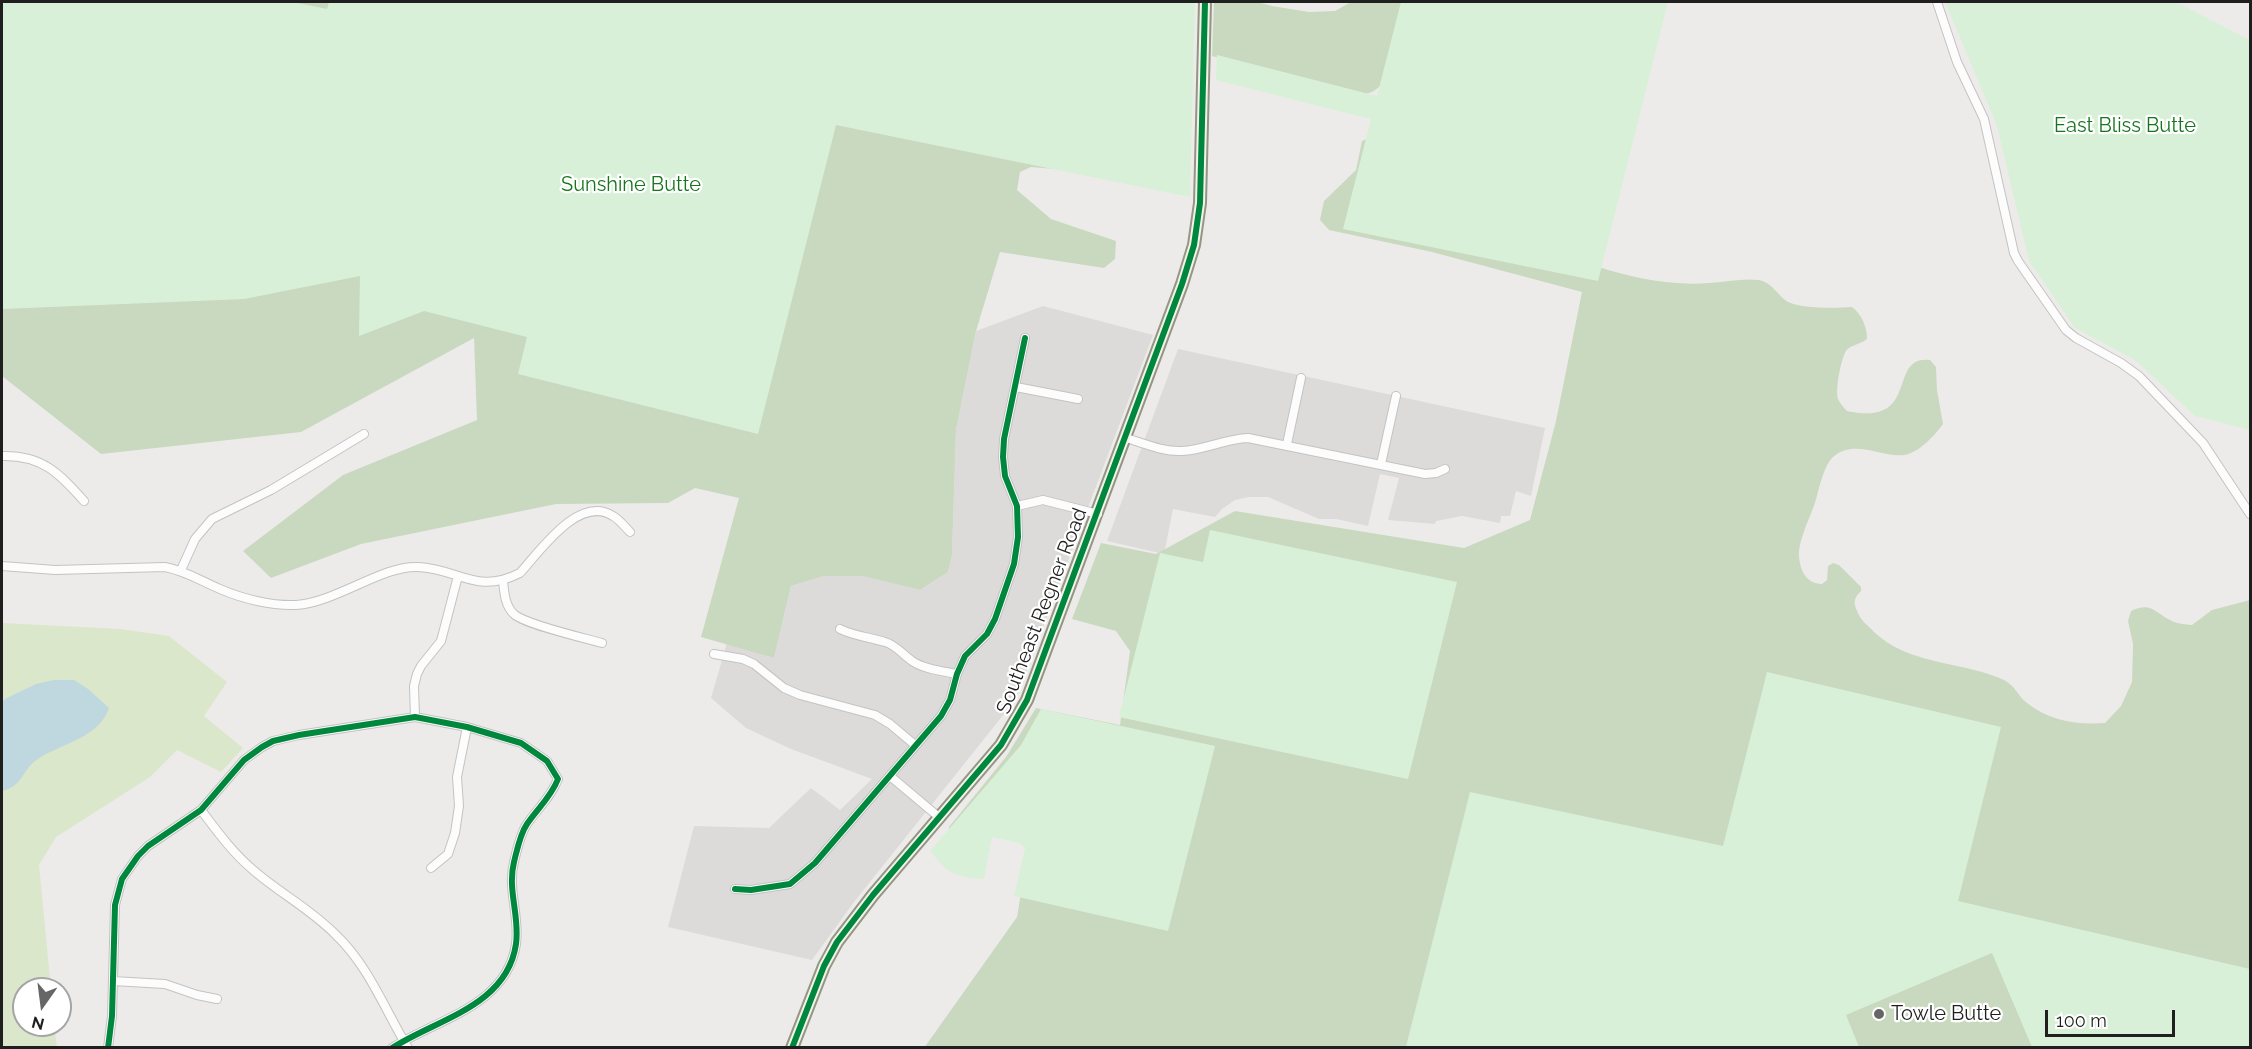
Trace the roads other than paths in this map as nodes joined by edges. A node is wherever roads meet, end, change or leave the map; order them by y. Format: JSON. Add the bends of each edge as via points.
{"nodes":[{"id":1,"x":1205,"y":2,"type":"edge"},
{"id":2,"x":1938,"y":2,"type":"edge"},
{"id":3,"x":1025,"y":338,"type":"dead end"},
{"id":4,"x":1301,"y":378,"type":"dead end"},
{"id":5,"x":1016,"y":387,"type":"junction"},
{"id":6,"x":1396,"y":396,"type":"dead end"},
{"id":7,"x":1078,"y":399,"type":"dead end"},
{"id":8,"x":364,"y":434,"type":"dead end"},
{"id":9,"x":1126,"y":438,"type":"junction"},
{"id":10,"x":1287,"y":444,"type":"junction"},
{"id":11,"x":2,"y":456,"type":"edge"},
{"id":12,"x":1381,"y":464,"type":"junction"},
{"id":13,"x":1445,"y":469,"type":"dead end"},
{"id":14,"x":84,"y":501,"type":"dead end"},
{"id":15,"x":1017,"y":506,"type":"junction"},
{"id":16,"x":1098,"y":514,"type":"junction"},
{"id":17,"x":2250,"y":514,"type":"edge"},
{"id":18,"x":630,"y":532,"type":"dead end"},
{"id":19,"x":2,"y":566,"type":"edge"},
{"id":20,"x":181,"y":570,"type":"junction"},
{"id":21,"x":458,"y":576,"type":"junction"},
{"id":22,"x":502,"y":580,"type":"junction"},
{"id":23,"x":840,"y":628,"type":"dead end"},
{"id":24,"x":602,"y":643,"type":"dead end"},
{"id":25,"x":714,"y":654,"type":"dead end"},
{"id":26,"x":957,"y":674,"type":"junction"},
{"id":27,"x":415,"y":717,"type":"junction"},
{"id":28,"x":467,"y":727,"type":"junction"},
{"id":29,"x":915,"y":745,"type":"junction"},
{"id":30,"x":890,"y":776,"type":"junction"},
{"id":31,"x":201,"y":810,"type":"junction"},
{"id":32,"x":940,"y":818,"type":"junction"},
{"id":33,"x":431,"y":868,"type":"dead end"},
{"id":34,"x":735,"y":889,"type":"dead end"},
{"id":35,"x":113,"y":981,"type":"junction"},
{"id":36,"x":217,"y":999,"type":"dead end"},
{"id":37,"x":406,"y":1044,"type":"edge"},
{"id":38,"x":108,"y":1047,"type":"edge"},
{"id":39,"x":392,"y":1047,"type":"edge"},
{"id":40,"x":792,"y":1047,"type":"edge"}],
"edges":[{"from":1,"to":9,"type":"main road","name":"Southeast Regner Road","via":[[1200,203],[1194,245]]},
{"from":2,"to":17,"type":"street","via":[[1957,62],[1984,119],[2018,261],[2066,330],[2131,369],[2183,421],[2203,443]]},
{"from":3,"to":5,"type":"street"},
{"from":4,"to":10,"type":"street"},
{"from":5,"to":7,"type":"street"},
{"from":5,"to":15,"type":"street","via":[[1003,457],[1005,476]]},
{"from":6,"to":12,"type":"street"},
{"from":8,"to":20,"type":"street","via":[[271,490],[212,519],[195,539]]},
{"from":9,"to":10,"type":"street","via":[[1179,452],[1232,439]]},
{"from":9,"to":16,"type":"main road","name":"Southeast Regner Road"},
{"from":10,"to":12,"type":"street"},
{"from":11,"to":14,"type":"street","via":[[38,461],[58,473]]},
{"from":12,"to":13,"type":"street","via":[[1425,474]]},
{"from":15,"to":16,"type":"street","via":[[1042,500]]},
{"from":15,"to":26,"type":"street","via":[[1014,564],[995,619],[987,634],[965,656]]},
{"from":16,"to":32,"type":"main road","name":"Southeast Regner Road","via":[[1020,716]]},
{"from":18,"to":22,"type":"street","via":[[606,512],[576,516],[520,573]]},
{"from":19,"to":20,"type":"street"},
{"from":20,"to":21,"type":"street","via":[[221,590],[254,600],[295,605],[312,603],[399,570],[417,567]]},
{"from":21,"to":22,"type":"street","via":[[491,583]]},
{"from":21,"to":27,"type":"street","via":[[441,641],[417,674]]},
{"from":22,"to":24,"type":"street","via":[[506,600],[515,615]]},
{"from":23,"to":26,"type":"street","via":[[852,635],[885,642],[921,666]]},
{"from":25,"to":29,"type":"street","via":[[754,664],[784,688],[800,695],[875,715]]},
{"from":26,"to":29,"type":"street","via":[[941,716]]},
{"from":27,"to":28,"type":"street"},
{"from":27,"to":31,"type":"street","via":[[273,741],[244,760]]},
{"from":28,"to":33,"type":"street","via":[[457,777],[459,806],[455,833],[448,854]]},
{"from":28,"to":37,"type":"street","via":[[521,743],[547,761],[558,779],[526,825],[513,866],[516,944],[508,969],[482,1000]]},
{"from":29,"to":30,"type":"street"},
{"from":30,"to":32,"type":"street"},
{"from":30,"to":34,"type":"street","via":[[790,888]]},
{"from":31,"to":35,"type":"street","via":[[148,846],[122,879],[115,905]]},
{"from":31,"to":37,"type":"street","via":[[231,850],[338,936],[361,965]]},
{"from":32,"to":40,"type":"main road","name":"Southeast Regner Road","via":[[837,942]]},
{"from":35,"to":36,"type":"street","via":[[165,984]]},
{"from":35,"to":38,"type":"street"},
{"from":37,"to":39,"type":"street"}]}
